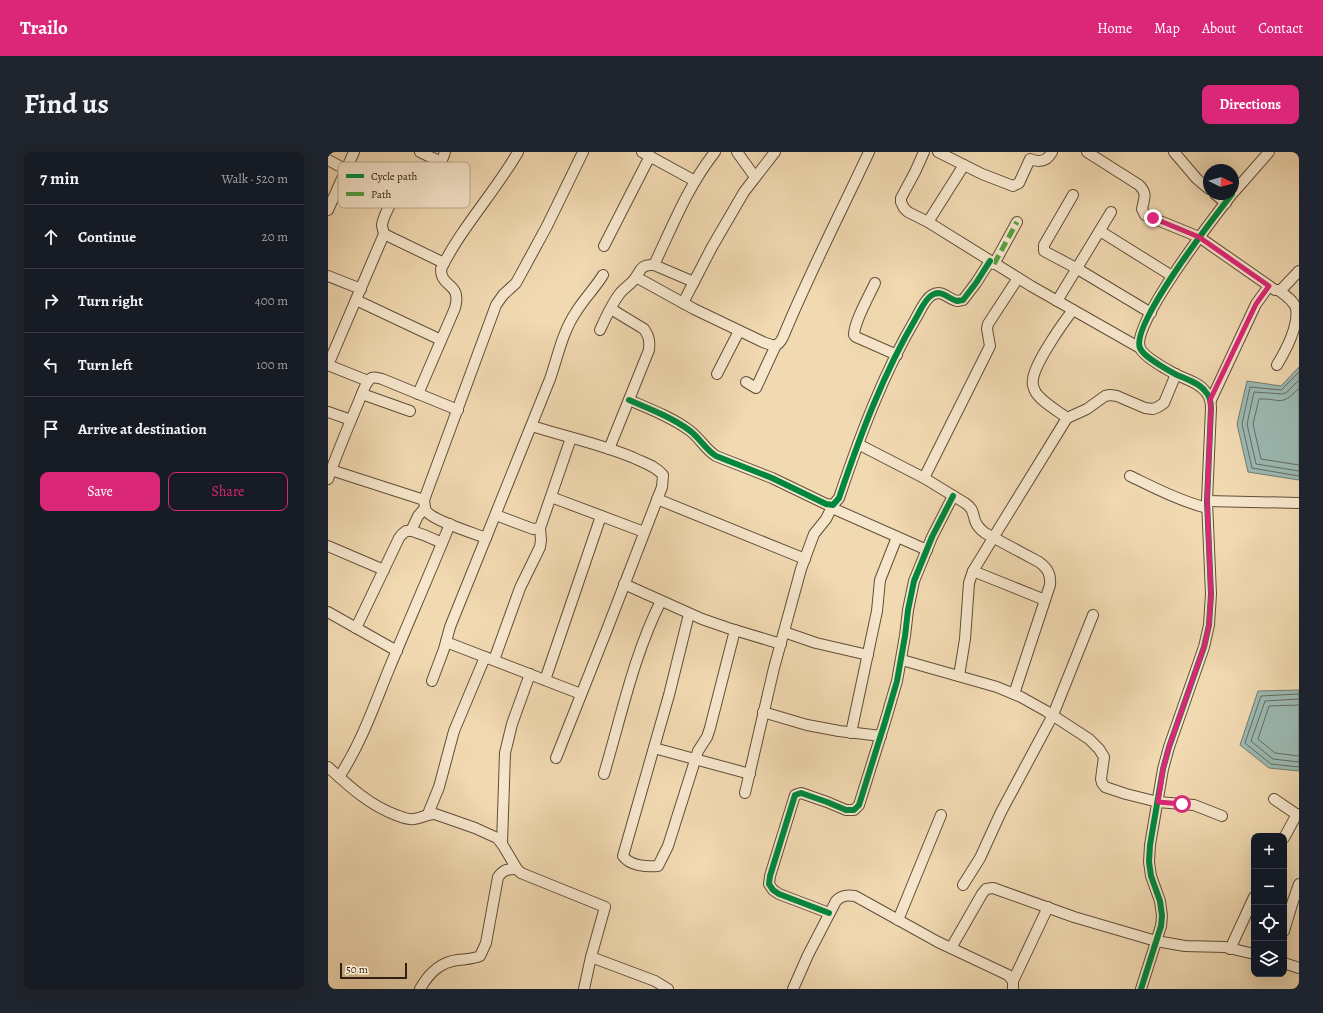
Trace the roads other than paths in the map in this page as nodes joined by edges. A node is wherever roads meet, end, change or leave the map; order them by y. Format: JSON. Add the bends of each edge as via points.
{"nodes":[{"id":1,"x":354,"y":152,"type":"edge"},
{"id":2,"x":420,"y":152,"type":"edge"},
{"id":3,"x":518,"y":152,"type":"edge"},
{"id":4,"x":583,"y":152,"type":"edge"},
{"id":5,"x":715,"y":152,"type":"edge"},
{"id":6,"x":738,"y":152,"type":"edge"},
{"id":7,"x":776,"y":152,"type":"edge"},
{"id":8,"x":869,"y":152,"type":"edge"},
{"id":9,"x":924,"y":152,"type":"edge"},
{"id":10,"x":938,"y":152,"type":"edge"},
{"id":11,"x":1052,"y":152,"type":"edge"},
{"id":12,"x":1087,"y":152,"type":"edge"},
{"id":13,"x":1174,"y":152,"type":"edge"},
{"id":14,"x":1269,"y":152,"type":"edge"},
{"id":15,"x":646,"y":154,"type":"edge"},
{"id":16,"x":443,"y":157,"type":"edge"},
{"id":17,"x":328,"y":160,"type":"edge"},
{"id":18,"x":349,"y":162,"type":"edge"},
{"id":19,"x":338,"y":165,"type":"edge"},
{"id":20,"x":964,"y":165,"type":"junction"},
{"id":21,"x":756,"y":177,"type":"junction"},
{"id":22,"x":695,"y":181,"type":"junction"},
{"id":23,"x":1203,"y":184,"type":"edge"},
{"id":24,"x":338,"y":186,"type":"edge"},
{"id":25,"x":1239,"y":187,"type":"edge"},
{"id":26,"x":1073,"y":195,"type":"dead end"},
{"id":27,"x":1222,"y":200,"type":"edge"},
{"id":28,"x":1228,"y":200,"type":"edge"},
{"id":29,"x":1226,"y":203,"type":"junction"},
{"id":30,"x":388,"y":208,"type":"edge"},
{"id":31,"x":328,"y":210,"type":"edge"},
{"id":32,"x":1111,"y":212,"type":"dead end"},
{"id":33,"x":928,"y":222,"type":"junction"},
{"id":34,"x":1018,"y":222,"type":"dead end"},
{"id":35,"x":1100,"y":231,"type":"junction"},
{"id":36,"x":384,"y":234,"type":"junction"},
{"id":37,"x":1199,"y":237,"type":"junction"},
{"id":38,"x":604,"y":246,"type":"dead end"},
{"id":39,"x":992,"y":262,"type":"junction"},
{"id":40,"x":444,"y":263,"type":"junction"},
{"id":41,"x":654,"y":266,"type":"junction"},
{"id":42,"x":1076,"y":268,"type":"junction"},
{"id":43,"x":1299,"y":272,"type":"edge"},
{"id":44,"x":603,"y":275,"type":"dead end"},
{"id":45,"x":328,"y":276,"type":"edge"},
{"id":46,"x":1172,"y":276,"type":"junction"},
{"id":47,"x":636,"y":277,"type":"junction"},
{"id":48,"x":1018,"y":278,"type":"junction"},
{"id":49,"x":694,"y":282,"type":"junction"},
{"id":50,"x":875,"y":284,"type":"dead end"},
{"id":51,"x":1269,"y":286,"type":"junction"},
{"id":52,"x":361,"y":289,"type":"junction"},
{"id":53,"x":1278,"y":290,"type":"junction"},
{"id":54,"x":356,"y":300,"type":"junction"},
{"id":55,"x":1057,"y":301,"type":"junction"},
{"id":56,"x":683,"y":303,"type":"junction"},
{"id":57,"x":611,"y":309,"type":"junction"},
{"id":58,"x":1072,"y":310,"type":"junction"},
{"id":59,"x":1151,"y":313,"type":"junction"},
{"id":60,"x":600,"y":330,"type":"dead end"},
{"id":61,"x":739,"y":331,"type":"junction"},
{"id":62,"x":441,"y":340,"type":"junction"},
{"id":63,"x":776,"y":345,"type":"junction"},
{"id":64,"x":1140,"y":348,"type":"junction"},
{"id":65,"x":897,"y":355,"type":"junction"},
{"id":66,"x":328,"y":365,"type":"edge"},
{"id":67,"x":1277,"y":365,"type":"dead end"},
{"id":68,"x":718,"y":374,"type":"dead end"},
{"id":69,"x":1176,"y":374,"type":"junction"},
{"id":70,"x":368,"y":381,"type":"junction"},
{"id":71,"x":746,"y":382,"type":"dead end"},
{"id":72,"x":362,"y":394,"type":"junction"},
{"id":73,"x":418,"y":394,"type":"junction"},
{"id":74,"x":629,"y":400,"type":"junction"},
{"id":75,"x":1210,"y":400,"type":"junction"},
{"id":76,"x":458,"y":410,"type":"junction"},
{"id":77,"x":328,"y":412,"type":"edge"},
{"id":78,"x":410,"y":412,"type":"dead end"},
{"id":79,"x":1067,"y":418,"type":"junction"},
{"id":80,"x":351,"y":420,"type":"junction"},
{"id":81,"x":532,"y":426,"type":"junction"},
{"id":82,"x":571,"y":438,"type":"junction"},
{"id":83,"x":858,"y":444,"type":"junction"},
{"id":84,"x":609,"y":449,"type":"junction"},
{"id":85,"x":331,"y":458,"type":"edge"},
{"id":86,"x":330,"y":475,"type":"edge"},
{"id":87,"x":1130,"y":476,"type":"dead end"},
{"id":88,"x":924,"y":478,"type":"junction"},
{"id":89,"x":953,"y":496,"type":"junction"},
{"id":90,"x":551,"y":497,"type":"junction"},
{"id":91,"x":657,"y":498,"type":"junction"},
{"id":92,"x":1299,"y":503,"type":"edge"},
{"id":93,"x":425,"y":504,"type":"junction"},
{"id":94,"x":1207,"y":504,"type":"junction"},
{"id":95,"x":833,"y":507,"type":"junction"},
{"id":96,"x":496,"y":515,"type":"junction"},
{"id":97,"x":602,"y":516,"type":"junction"},
{"id":98,"x":450,"y":524,"type":"junction"},
{"id":99,"x":540,"y":528,"type":"junction"},
{"id":100,"x":411,"y":531,"type":"junction"},
{"id":101,"x":644,"y":532,"type":"junction"},
{"id":102,"x":897,"y":537,"type":"junction"},
{"id":103,"x":486,"y":538,"type":"junction"},
{"id":104,"x":993,"y":538,"type":"junction"},
{"id":105,"x":442,"y":543,"type":"junction"},
{"id":106,"x":328,"y":546,"type":"edge"},
{"id":107,"x":927,"y":550,"type":"junction"},
{"id":108,"x":805,"y":560,"type":"junction"},
{"id":109,"x":384,"y":570,"type":"junction"},
{"id":110,"x":974,"y":572,"type":"junction"},
{"id":111,"x":624,"y":584,"type":"junction"},
{"id":112,"x":1045,"y":600,"type":"junction"},
{"id":113,"x":661,"y":601,"type":"junction"},
{"id":114,"x":328,"y":612,"type":"edge"},
{"id":115,"x":689,"y":614,"type":"junction"},
{"id":116,"x":1094,"y":614,"type":"dead end"},
{"id":117,"x":356,"y":628,"type":"junction"},
{"id":118,"x":734,"y":630,"type":"junction"},
{"id":119,"x":784,"y":632,"type":"junction"},
{"id":120,"x":446,"y":642,"type":"junction"},
{"id":121,"x":781,"y":644,"type":"junction"},
{"id":122,"x":397,"y":651,"type":"junction"},
{"id":123,"x":868,"y":655,"type":"junction"},
{"id":124,"x":489,"y":658,"type":"junction"},
{"id":125,"x":902,"y":660,"type":"junction"},
{"id":126,"x":530,"y":674,"type":"junction"},
{"id":127,"x":959,"y":676,"type":"junction"},
{"id":128,"x":544,"y":680,"type":"junction"},
{"id":129,"x":432,"y":681,"type":"dead end"},
{"id":130,"x":581,"y":694,"type":"junction"},
{"id":131,"x":1014,"y":694,"type":"junction"},
{"id":132,"x":764,"y":712,"type":"junction"},
{"id":133,"x":1053,"y":715,"type":"junction"},
{"id":134,"x":851,"y":733,"type":"junction"},
{"id":135,"x":881,"y":736,"type":"junction"},
{"id":136,"x":654,"y":748,"type":"junction"},
{"id":137,"x":556,"y":758,"type":"dead end"},
{"id":138,"x":695,"y":760,"type":"junction"},
{"id":139,"x":328,"y":767,"type":"edge"},
{"id":140,"x":604,"y":774,"type":"dead end"},
{"id":141,"x":750,"y":774,"type":"junction"},
{"id":142,"x":339,"y":777,"type":"junction"},
{"id":143,"x":745,"y":792,"type":"dead end"},
{"id":144,"x":1274,"y":799,"type":"dead end"},
{"id":145,"x":1158,"y":802,"type":"junction"},
{"id":146,"x":428,"y":814,"type":"junction"},
{"id":147,"x":941,"y":815,"type":"dead end"},
{"id":148,"x":1298,"y":815,"type":"edge"},
{"id":149,"x":1222,"y":816,"type":"dead end"},
{"id":150,"x":1287,"y":833,"type":"edge"},
{"id":151,"x":502,"y":844,"type":"junction"},
{"id":152,"x":517,"y":869,"type":"junction"},
{"id":153,"x":1299,"y":884,"type":"edge"},
{"id":154,"x":964,"y":885,"type":"dead end"},
{"id":155,"x":1251,"y":904,"type":"edge"},
{"id":156,"x":1048,"y":907,"type":"junction"},
{"id":157,"x":829,"y":913,"type":"junction"},
{"id":158,"x":898,"y":920,"type":"junction"},
{"id":159,"x":1287,"y":920,"type":"edge"},
{"id":160,"x":1156,"y":941,"type":"junction"},
{"id":161,"x":951,"y":948,"type":"junction"},
{"id":162,"x":1230,"y":949,"type":"junction"},
{"id":163,"x":1251,"y":953,"type":"edge"},
{"id":164,"x":591,"y":957,"type":"junction"},
{"id":165,"x":1287,"y":964,"type":"edge"},
{"id":166,"x":1299,"y":968,"type":"edge"},
{"id":167,"x":1013,"y":985,"type":"edge"},
{"id":168,"x":420,"y":989,"type":"edge"},
{"id":169,"x":584,"y":989,"type":"edge"},
{"id":170,"x":668,"y":989,"type":"edge"},
{"id":171,"x":793,"y":989,"type":"edge"},
{"id":172,"x":1141,"y":989,"type":"edge"}],
"edges":[{"from":1,"to":18,"type":"street"},
{"from":2,"to":16,"type":"street"},
{"from":3,"to":40,"type":"street"},
{"from":4,"to":76,"type":"street","via":[[516,283],[496,305]]},
{"from":5,"to":22,"type":"street"},
{"from":6,"to":21,"type":"street"},
{"from":7,"to":21,"type":"street"},
{"from":8,"to":63,"type":"street","via":[[781,343]]},
{"from":9,"to":33,"type":"street","via":[[901,202],[908,212]]},
{"from":10,"to":20,"type":"street"},
{"from":11,"to":20,"type":"street","via":[[1046,160],[1040,162],[1030,159],[1019,183],[1013,186]]},
{"from":12,"to":37,"type":"street","via":[[1143,189],[1145,194],[1142,209],[1145,215]]},
{"from":13,"to":23,"type":"street"},
{"from":14,"to":25,"type":"street"},
{"from":15,"to":22,"type":"street"},
{"from":15,"to":38,"type":"street"},
{"from":17,"to":19,"type":"street"},
{"from":20,"to":33,"type":"street"},
{"from":21,"to":49,"type":"street","via":[[744,192]]},
{"from":22,"to":41,"type":"street"},
{"from":24,"to":31,"type":"street"},
{"from":26,"to":42,"type":"street","via":[[1043,249]]},
{"from":27,"to":29,"type":"street"},
{"from":28,"to":29,"type":"street"},
{"from":29,"to":37,"type":"street"},
{"from":30,"to":36,"type":"street","via":[[382,226]]},
{"from":32,"to":35,"type":"street"},
{"from":33,"to":39,"type":"street"},
{"from":34,"to":39,"type":"street"},
{"from":35,"to":42,"type":"street"},
{"from":35,"to":46,"type":"street"},
{"from":36,"to":40,"type":"street"},
{"from":36,"to":52,"type":"street"},
{"from":37,"to":46,"type":"street"},
{"from":37,"to":51,"type":"street"},
{"from":39,"to":48,"type":"street"},
{"from":39,"to":65,"type":"street","via":[[963,300],[958,301],[938,293],[931,295],[911,326]]},
{"from":40,"to":62,"type":"street","via":[[441,274],[454,289],[457,301]]},
{"from":41,"to":47,"type":"street","via":[[642,267]]},
{"from":41,"to":49,"type":"street"},
{"from":42,"to":55,"type":"street"},
{"from":42,"to":59,"type":"street"},
{"from":43,"to":53,"type":"street","via":[[1285,288]]},
{"from":44,"to":81,"type":"street","via":[[575,313],[564,335]]},
{"from":45,"to":52,"type":"street"},
{"from":46,"to":59,"type":"street"},
{"from":47,"to":56,"type":"street"},
{"from":47,"to":57,"type":"street","via":[[618,296]]},
{"from":48,"to":55,"type":"street"},
{"from":48,"to":88,"type":"street","via":[[988,324],[990,346]]},
{"from":49,"to":56,"type":"street"},
{"from":50,"to":65,"type":"street","via":[[854,335]]},
{"from":51,"to":53,"type":"street"},
{"from":51,"to":75,"type":"street","via":[[1256,304]]},
{"from":52,"to":54,"type":"street"},
{"from":53,"to":67,"type":"street","via":[[1296,308],[1298,321],[1291,342]]},
{"from":54,"to":62,"type":"street"},
{"from":54,"to":66,"type":"street"},
{"from":55,"to":58,"type":"street"},
{"from":56,"to":61,"type":"street"},
{"from":57,"to":60,"type":"street"},
{"from":57,"to":74,"type":"street","via":[[644,330],[650,342]]},
{"from":58,"to":64,"type":"street"},
{"from":58,"to":79,"type":"street","via":[[1039,362],[1032,381],[1041,398]]},
{"from":59,"to":64,"type":"street","via":[[1142,329]]},
{"from":61,"to":63,"type":"street"},
{"from":61,"to":68,"type":"street"},
{"from":62,"to":73,"type":"street"},
{"from":63,"to":71,"type":"street","via":[[756,388]]},
{"from":64,"to":69,"type":"street","via":[[1151,360]]},
{"from":65,"to":83,"type":"street"},
{"from":66,"to":70,"type":"street"},
{"from":69,"to":75,"type":"street","via":[[1205,390]]},
{"from":69,"to":79,"type":"street","via":[[1164,403],[1158,407],[1146,408],[1110,395]]},
{"from":70,"to":72,"type":"street"},
{"from":70,"to":73,"type":"street","via":[[375,377]]},
{"from":72,"to":78,"type":"street"},
{"from":72,"to":80,"type":"street"},
{"from":73,"to":76,"type":"street"},
{"from":74,"to":84,"type":"street"},
{"from":74,"to":95,"type":"street","via":[[665,415],[689,430],[708,452]]},
{"from":75,"to":94,"type":"street"},
{"from":76,"to":93,"type":"street"},
{"from":77,"to":80,"type":"street"},
{"from":79,"to":104,"type":"street"},
{"from":80,"to":85,"type":"street"},
{"from":81,"to":82,"type":"street"},
{"from":81,"to":96,"type":"street"},
{"from":82,"to":84,"type":"street"},
{"from":82,"to":90,"type":"street"},
{"from":83,"to":88,"type":"street"},
{"from":83,"to":95,"type":"street","via":[[839,498]]},
{"from":84,"to":91,"type":"street","via":[[659,470],[664,480]]},
{"from":85,"to":86,"type":"street"},
{"from":86,"to":93,"type":"street"},
{"from":87,"to":94,"type":"street","via":[[1189,503]]},
{"from":88,"to":89,"type":"street"},
{"from":89,"to":104,"type":"street","via":[[970,507],[978,527]]},
{"from":89,"to":107,"type":"street"},
{"from":90,"to":97,"type":"street"},
{"from":90,"to":99,"type":"street"},
{"from":91,"to":101,"type":"street"},
{"from":91,"to":108,"type":"street"},
{"from":92,"to":94,"type":"street"},
{"from":93,"to":98,"type":"street","via":[[428,513]]},
{"from":93,"to":100,"type":"street"},
{"from":94,"to":145,"type":"street","via":[[1211,594],[1209,625],[1204,647],[1169,747]]},
{"from":95,"to":102,"type":"street"},
{"from":95,"to":108,"type":"street","via":[[814,534]]},
{"from":96,"to":99,"type":"street"},
{"from":96,"to":103,"type":"street"},
{"from":97,"to":101,"type":"street"},
{"from":97,"to":128,"type":"street"},
{"from":98,"to":103,"type":"street"},
{"from":98,"to":105,"type":"street"},
{"from":99,"to":124,"type":"street","via":[[540,547]]},
{"from":100,"to":105,"type":"street"},
{"from":100,"to":109,"type":"street","via":[[404,532],[399,538]]},
{"from":101,"to":111,"type":"street"},
{"from":102,"to":107,"type":"street"},
{"from":102,"to":123,"type":"street","via":[[880,580]]},
{"from":103,"to":120,"type":"street","via":[[450,626]]},
{"from":104,"to":110,"type":"street"},
{"from":104,"to":112,"type":"street","via":[[1046,567],[1051,578]]},
{"from":105,"to":122,"type":"street"},
{"from":106,"to":109,"type":"street"},
{"from":107,"to":125,"type":"street","via":[[914,581]]},
{"from":108,"to":119,"type":"street"},
{"from":109,"to":117,"type":"street"},
{"from":110,"to":112,"type":"street"},
{"from":110,"to":127,"type":"street","via":[[970,583]]},
{"from":111,"to":113,"type":"street"},
{"from":111,"to":130,"type":"street"},
{"from":112,"to":131,"type":"street"},
{"from":113,"to":115,"type":"street"},
{"from":113,"to":140,"type":"street","via":[[644,639]]},
{"from":114,"to":117,"type":"street"},
{"from":115,"to":118,"type":"street"},
{"from":115,"to":136,"type":"street"},
{"from":116,"to":133,"type":"street"},
{"from":117,"to":122,"type":"street"},
{"from":118,"to":121,"type":"street"},
{"from":118,"to":138,"type":"street","via":[[710,728]]},
{"from":119,"to":121,"type":"street"},
{"from":119,"to":123,"type":"street","via":[[816,643]]},
{"from":120,"to":124,"type":"street"},
{"from":120,"to":129,"type":"street"},
{"from":121,"to":132,"type":"street"},
{"from":122,"to":142,"type":"street","via":[[356,750]]},
{"from":123,"to":134,"type":"street"},
{"from":124,"to":126,"type":"street"},
{"from":124,"to":146,"type":"street","via":[[452,737],[439,787]]},
{"from":125,"to":127,"type":"street"},
{"from":125,"to":135,"type":"street"},
{"from":126,"to":128,"type":"street"},
{"from":126,"to":151,"type":"street","via":[[510,729],[505,753]]},
{"from":127,"to":131,"type":"street","via":[[997,686]]},
{"from":128,"to":130,"type":"street"},
{"from":130,"to":137,"type":"street"},
{"from":131,"to":133,"type":"street"},
{"from":132,"to":134,"type":"street"},
{"from":132,"to":141,"type":"street"},
{"from":133,"to":145,"type":"street","via":[[1089,739],[1099,750],[1104,757],[1101,778],[1106,787]]},
{"from":133,"to":154,"type":"street"},
{"from":134,"to":135,"type":"street"},
{"from":135,"to":157,"type":"street","via":[[859,805],[854,810],[846,810],[812,796],[801,793],[796,795],[773,863],[769,884],[773,890]]},
{"from":136,"to":138,"type":"street"},
{"from":136,"to":138,"type":"street","via":[[623,856],[626,861],[650,866],[658,866],[661,862]]},
{"from":138,"to":141,"type":"street"},
{"from":139,"to":142,"type":"street"},
{"from":141,"to":143,"type":"street"},
{"from":142,"to":146,"type":"street","via":[[363,798],[405,819]]},
{"from":144,"to":148,"type":"street"},
{"from":145,"to":149,"type":"street","via":[[1194,806]]},
{"from":145,"to":160,"type":"street","via":[[1149,862],[1162,916]]},
{"from":146,"to":151,"type":"street","via":[[442,816],[488,833]]},
{"from":147,"to":158,"type":"street"},
{"from":148,"to":150,"type":"street"},
{"from":151,"to":152,"type":"street"},
{"from":152,"to":164,"type":"street","via":[[521,874],[605,907]]},
{"from":152,"to":168,"type":"street","via":[[508,869],[498,877],[486,943],[480,956],[444,963],[436,968]]},
{"from":153,"to":159,"type":"street"},
{"from":155,"to":162,"type":"street"},
{"from":156,"to":160,"type":"street"},
{"from":156,"to":161,"type":"street","via":[[1003,890],[986,889]]},
{"from":156,"to":167,"type":"street"},
{"from":157,"to":158,"type":"street","via":[[840,897],[848,895],[855,896]]},
{"from":157,"to":171,"type":"street"},
{"from":158,"to":161,"type":"street"},
{"from":160,"to":162,"type":"street"},
{"from":160,"to":172,"type":"street"},
{"from":161,"to":167,"type":"street","via":[[998,969],[1008,975]]},
{"from":162,"to":163,"type":"street"},
{"from":164,"to":169,"type":"street"},
{"from":164,"to":170,"type":"street","via":[[655,981]]},
{"from":165,"to":166,"type":"street"}]}
